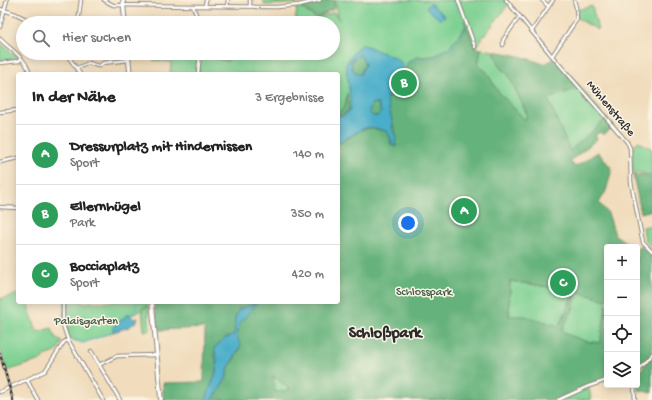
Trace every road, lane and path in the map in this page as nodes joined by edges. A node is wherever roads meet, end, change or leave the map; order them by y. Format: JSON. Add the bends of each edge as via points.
{"nodes":[{"id":1,"x":7,"y":0,"type":"edge"},
{"id":2,"x":81,"y":0,"type":"edge"},
{"id":3,"x":104,"y":0,"type":"edge"},
{"id":4,"x":123,"y":0,"type":"edge"},
{"id":5,"x":206,"y":0,"type":"edge"},
{"id":6,"x":228,"y":0,"type":"edge"},
{"id":7,"x":250,"y":0,"type":"edge"},
{"id":8,"x":320,"y":0,"type":"edge"},
{"id":9,"x":458,"y":0,"type":"edge"},
{"id":10,"x":506,"y":0,"type":"edge"},
{"id":11,"x":542,"y":0,"type":"edge"},
{"id":12,"x":552,"y":0,"type":"edge"},
{"id":13,"x":574,"y":0,"type":"edge"},
{"id":14,"x":123,"y":5,"type":"junction"},
{"id":15,"x":193,"y":6,"type":"junction"},
{"id":16,"x":205,"y":6,"type":"junction"},
{"id":17,"x":227,"y":6,"type":"junction"},
{"id":18,"x":548,"y":6,"type":"junction"},
{"id":19,"x":250,"y":7,"type":"junction"},
{"id":20,"x":0,"y":9,"type":"edge"},
{"id":21,"x":4,"y":10,"type":"junction"},
{"id":22,"x":18,"y":16,"type":"edge"},
{"id":23,"x":79,"y":16,"type":"edge"},
{"id":24,"x":124,"y":16,"type":"edge"},
{"id":25,"x":197,"y":16,"type":"edge"},
{"id":26,"x":520,"y":16,"type":"junction"},
{"id":27,"x":0,"y":27,"type":"edge"},
{"id":28,"x":532,"y":31,"type":"junction"},
{"id":29,"x":0,"y":39,"type":"edge"},
{"id":30,"x":503,"y":45,"type":"dead end"},
{"id":31,"x":475,"y":47,"type":"dead end"},
{"id":32,"x":16,"y":53,"type":"edge"},
{"id":33,"x":552,"y":56,"type":"junction"},
{"id":34,"x":20,"y":60,"type":"edge"},
{"id":35,"x":23,"y":60,"type":"edge"},
{"id":36,"x":71,"y":60,"type":"edge"},
{"id":37,"x":129,"y":60,"type":"joint"},
{"id":38,"x":199,"y":60,"type":"edge"},
{"id":39,"x":0,"y":63,"type":"edge"},
{"id":40,"x":77,"y":68,"type":"junction"},
{"id":41,"x":29,"y":72,"type":"edge"},
{"id":42,"x":79,"y":72,"type":"edge"},
{"id":43,"x":130,"y":72,"type":"edge"},
{"id":44,"x":198,"y":72,"type":"edge"},
{"id":45,"x":16,"y":110,"type":"edge"},
{"id":46,"x":0,"y":112,"type":"edge"},
{"id":47,"x":16,"y":158,"type":"edge"},
{"id":48,"x":0,"y":162,"type":"edge"},
{"id":49,"x":0,"y":207,"type":"edge"},
{"id":50,"x":16,"y":208,"type":"edge"},
{"id":51,"x":652,"y":251,"type":"edge"},
{"id":52,"x":63,"y":304,"type":"edge"},
{"id":53,"x":152,"y":304,"type":"edge"},
{"id":54,"x":68,"y":340,"type":"junction"},
{"id":55,"x":91,"y":351,"type":"dead end"},
{"id":56,"x":652,"y":354,"type":"edge"},
{"id":57,"x":157,"y":355,"type":"junction"},
{"id":58,"x":99,"y":364,"type":"junction"},
{"id":59,"x":640,"y":368,"type":"edge"},
{"id":60,"x":27,"y":380,"type":"junction"},
{"id":61,"x":604,"y":381,"type":"edge"},
{"id":62,"x":634,"y":388,"type":"edge"},
{"id":63,"x":0,"y":392,"type":"edge"},
{"id":64,"x":38,"y":400,"type":"edge"},
{"id":65,"x":103,"y":400,"type":"edge"},
{"id":66,"x":120,"y":400,"type":"edge"},
{"id":67,"x":161,"y":400,"type":"edge"},
{"id":68,"x":558,"y":400,"type":"edge"},
{"id":69,"x":635,"y":400,"type":"edge"}],
"edges":[{"from":1,"to":21,"type":"street"},
{"from":2,"to":23,"type":"street"},
{"from":3,"to":14,"type":"street","via":[[110,5]]},
{"from":4,"to":14,"type":"street"},
{"from":5,"to":16,"type":"street"},
{"from":6,"to":17,"type":"street"},
{"from":7,"to":19,"type":"street"},
{"from":8,"to":19,"type":"street","via":[[293,6]]},
{"from":9,"to":31,"type":"street"},
{"from":10,"to":26,"type":"street","name":"Mühlenstraße"},
{"from":11,"to":18,"type":"street"},
{"from":12,"to":18,"type":"street"},
{"from":13,"to":33,"type":"street","via":[[577,19]]},
{"from":14,"to":15,"type":"street"},
{"from":14,"to":24,"type":"street"},
{"from":15,"to":16,"type":"street"},
{"from":15,"to":25,"type":"street"},
{"from":16,"to":17,"type":"street"},
{"from":17,"to":19,"type":"street"},
{"from":18,"to":28,"type":"street"},
{"from":20,"to":21,"type":"street"},
{"from":21,"to":22,"type":"street"},
{"from":21,"to":27,"type":"street"},
{"from":26,"to":28,"type":"street","name":"Mühlenstraße"},
{"from":26,"to":30,"type":"street","via":[[503,40]]},
{"from":28,"to":33,"type":"street","name":"Mühlenstraße"},
{"from":29,"to":32,"type":"street"},
{"from":33,"to":51,"type":"street","name":"Mühlenstraße","via":[[581,87],[630,148],[631,182],[641,233],[643,242]]},
{"from":34,"to":39,"type":"street"},
{"from":35,"to":41,"type":"street"},
{"from":36,"to":40,"type":"street"},
{"from":37,"to":40,"type":"street","via":[[103,63],[99,66],[89,63]]},
{"from":37,"to":43,"type":"street"},
{"from":38,"to":44,"type":"street"},
{"from":40,"to":42,"type":"street"},
{"from":45,"to":46,"type":"street"},
{"from":47,"to":48,"type":"street"},
{"from":49,"to":50,"type":"street"},
{"from":52,"to":54,"type":"street","via":[[63,325]]},
{"from":53,"to":57,"type":"street"},
{"from":54,"to":60,"type":"street","via":[[64,342],[48,368]]},
{"from":54,"to":65,"type":"street"},
{"from":55,"to":58,"type":"street"},
{"from":56,"to":59,"type":"street"},
{"from":57,"to":58,"type":"street","via":[[117,356]]},
{"from":57,"to":67,"type":"street"},
{"from":58,"to":66,"type":"street"},
{"from":60,"to":63,"type":"street"},
{"from":60,"to":64,"type":"street"},
{"from":61,"to":68,"type":"street"},
{"from":62,"to":69,"type":"street"}]}
